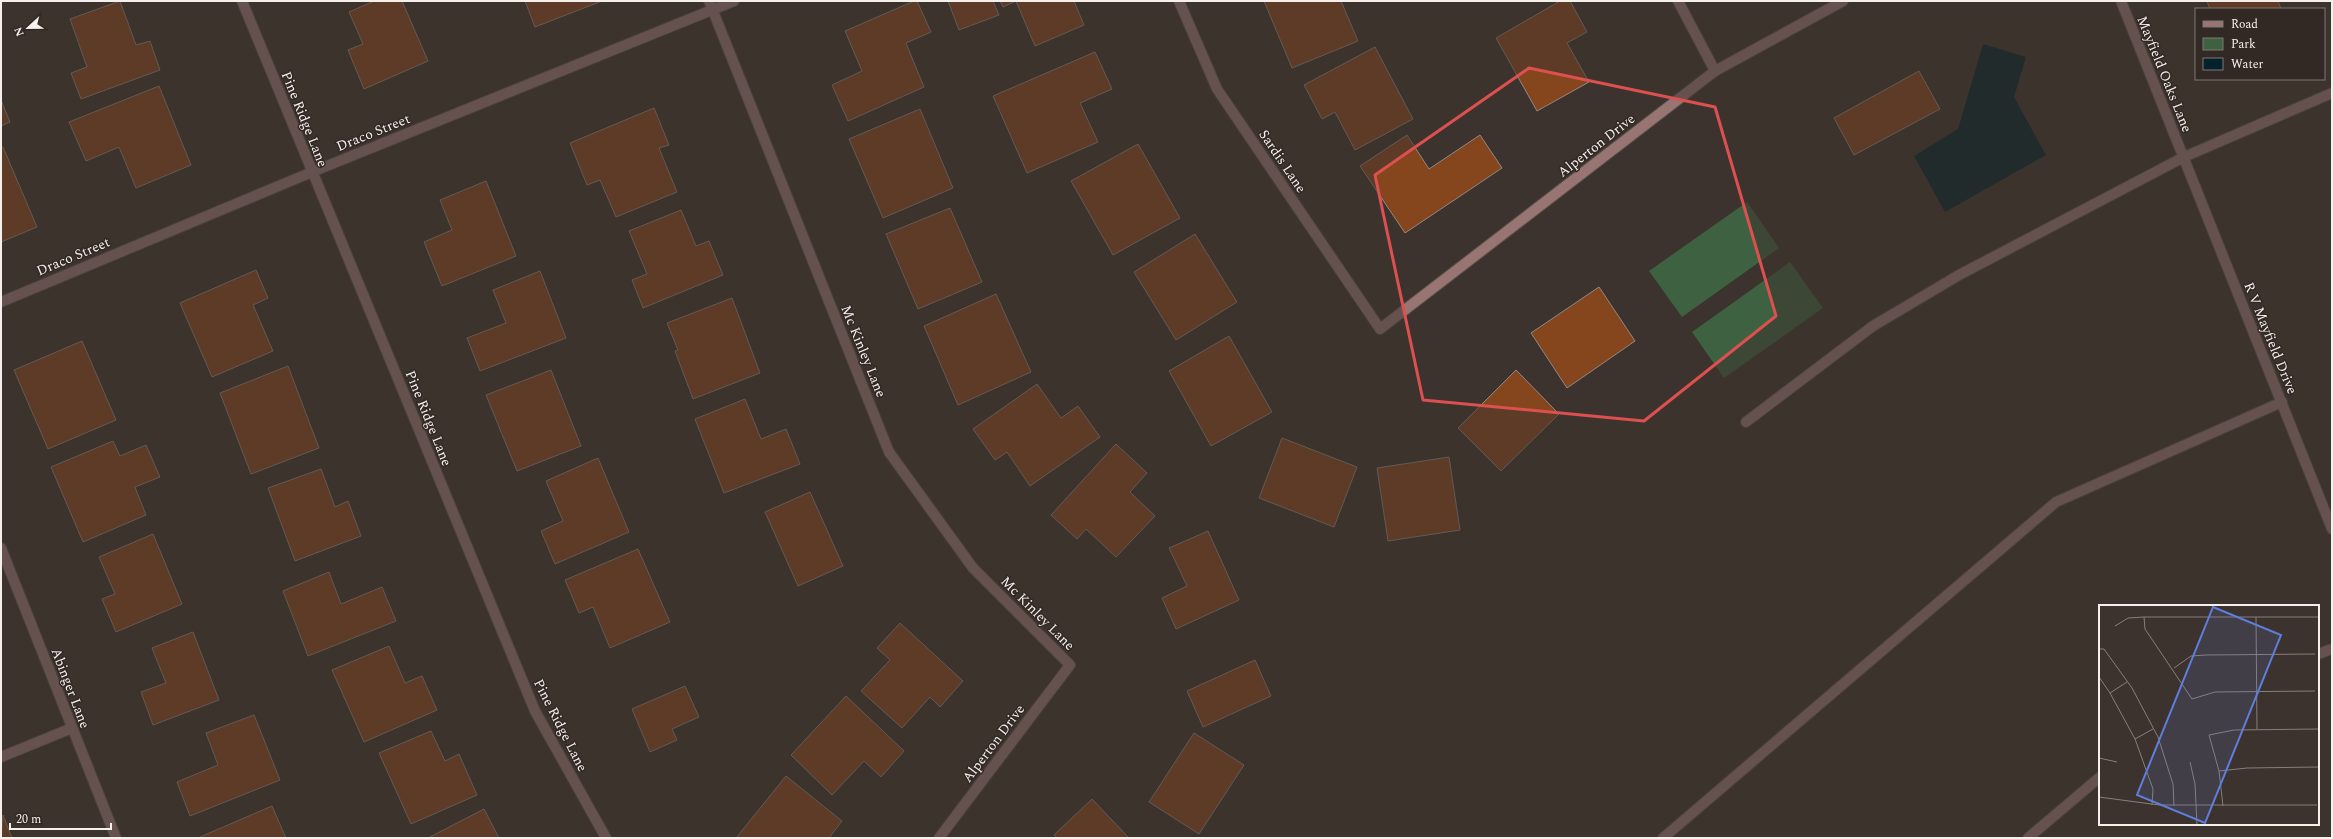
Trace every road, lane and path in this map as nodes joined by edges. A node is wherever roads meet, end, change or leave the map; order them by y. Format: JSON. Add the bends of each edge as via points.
{"nodes":[{"id":1,"x":242,"y":1,"type":"edge"},
{"id":2,"x":734,"y":1,"type":"edge"},
{"id":3,"x":1179,"y":1,"type":"edge"},
{"id":4,"x":1678,"y":1,"type":"edge"},
{"id":5,"x":1843,"y":1,"type":"edge"},
{"id":6,"x":2121,"y":1,"type":"edge"},
{"id":7,"x":711,"y":5,"type":"edge"},
{"id":8,"x":1715,"y":71,"type":"junction"},
{"id":9,"x":2332,"y":94,"type":"edge"},
{"id":10,"x":2184,"y":157,"type":"junction"},
{"id":11,"x":312,"y":172,"type":"junction"},
{"id":12,"x":1,"y":302,"type":"edge"},
{"id":13,"x":1380,"y":329,"type":"joint"},
{"id":14,"x":2282,"y":402,"type":"junction"},
{"id":15,"x":1746,"y":422,"type":"dead end"},
{"id":16,"x":2332,"y":529,"type":"edge"},
{"id":17,"x":1,"y":548,"type":"edge"},
{"id":18,"x":2332,"y":649,"type":"edge"},
{"id":19,"x":2319,"y":654,"type":"edge"},
{"id":20,"x":1070,"y":665,"type":"joint"},
{"id":21,"x":72,"y":728,"type":"junction"},
{"id":22,"x":1,"y":756,"type":"edge"},
{"id":23,"x":2099,"y":778,"type":"edge"},
{"id":24,"x":116,"y":838,"type":"edge"},
{"id":25,"x":606,"y":838,"type":"edge"},
{"id":26,"x":939,"y":838,"type":"edge"},
{"id":27,"x":1663,"y":838,"type":"edge"},
{"id":28,"x":2028,"y":838,"type":"edge"}],
"edges":[{"from":1,"to":11,"type":"street","name":"Pine Ridge Lane"},
{"from":2,"to":7,"type":"street","name":"Draco Street"},
{"from":3,"to":13,"type":"street","name":"Sardis Lane","via":[[1217,89]]},
{"from":4,"to":8,"type":"street"},
{"from":5,"to":8,"type":"street","name":"Alperton Drive"},
{"from":6,"to":10,"type":"street","name":"Mayfield Oaks Lane"},
{"from":7,"to":11,"type":"street","name":"Draco Street"},
{"from":7,"to":20,"type":"street","name":"Mc Kinley Lane","via":[[889,452],[973,568]]},
{"from":8,"to":13,"type":"street","name":"Alperton Drive"},
{"from":9,"to":10,"type":"street"},
{"from":10,"to":14,"type":"street","name":"R V Mayfield Drive"},
{"from":10,"to":15,"type":"street","via":[[1959,275],[1880,322]]},
{"from":11,"to":12,"type":"street","name":"Draco Street"},
{"from":11,"to":25,"type":"street","name":"Pine Ridge Lane","via":[[535,711]]},
{"from":14,"to":16,"type":"street","name":"R V Mayfield Drive"},
{"from":14,"to":27,"type":"street","via":[[2056,502]]},
{"from":17,"to":21,"type":"street","name":"Abinger Lane"},
{"from":18,"to":19,"type":"street"},
{"from":20,"to":26,"type":"street","name":"Alperton Drive"},
{"from":21,"to":22,"type":"street"},
{"from":21,"to":24,"type":"street","name":"Abinger Lane"},
{"from":23,"to":28,"type":"street"}]}
